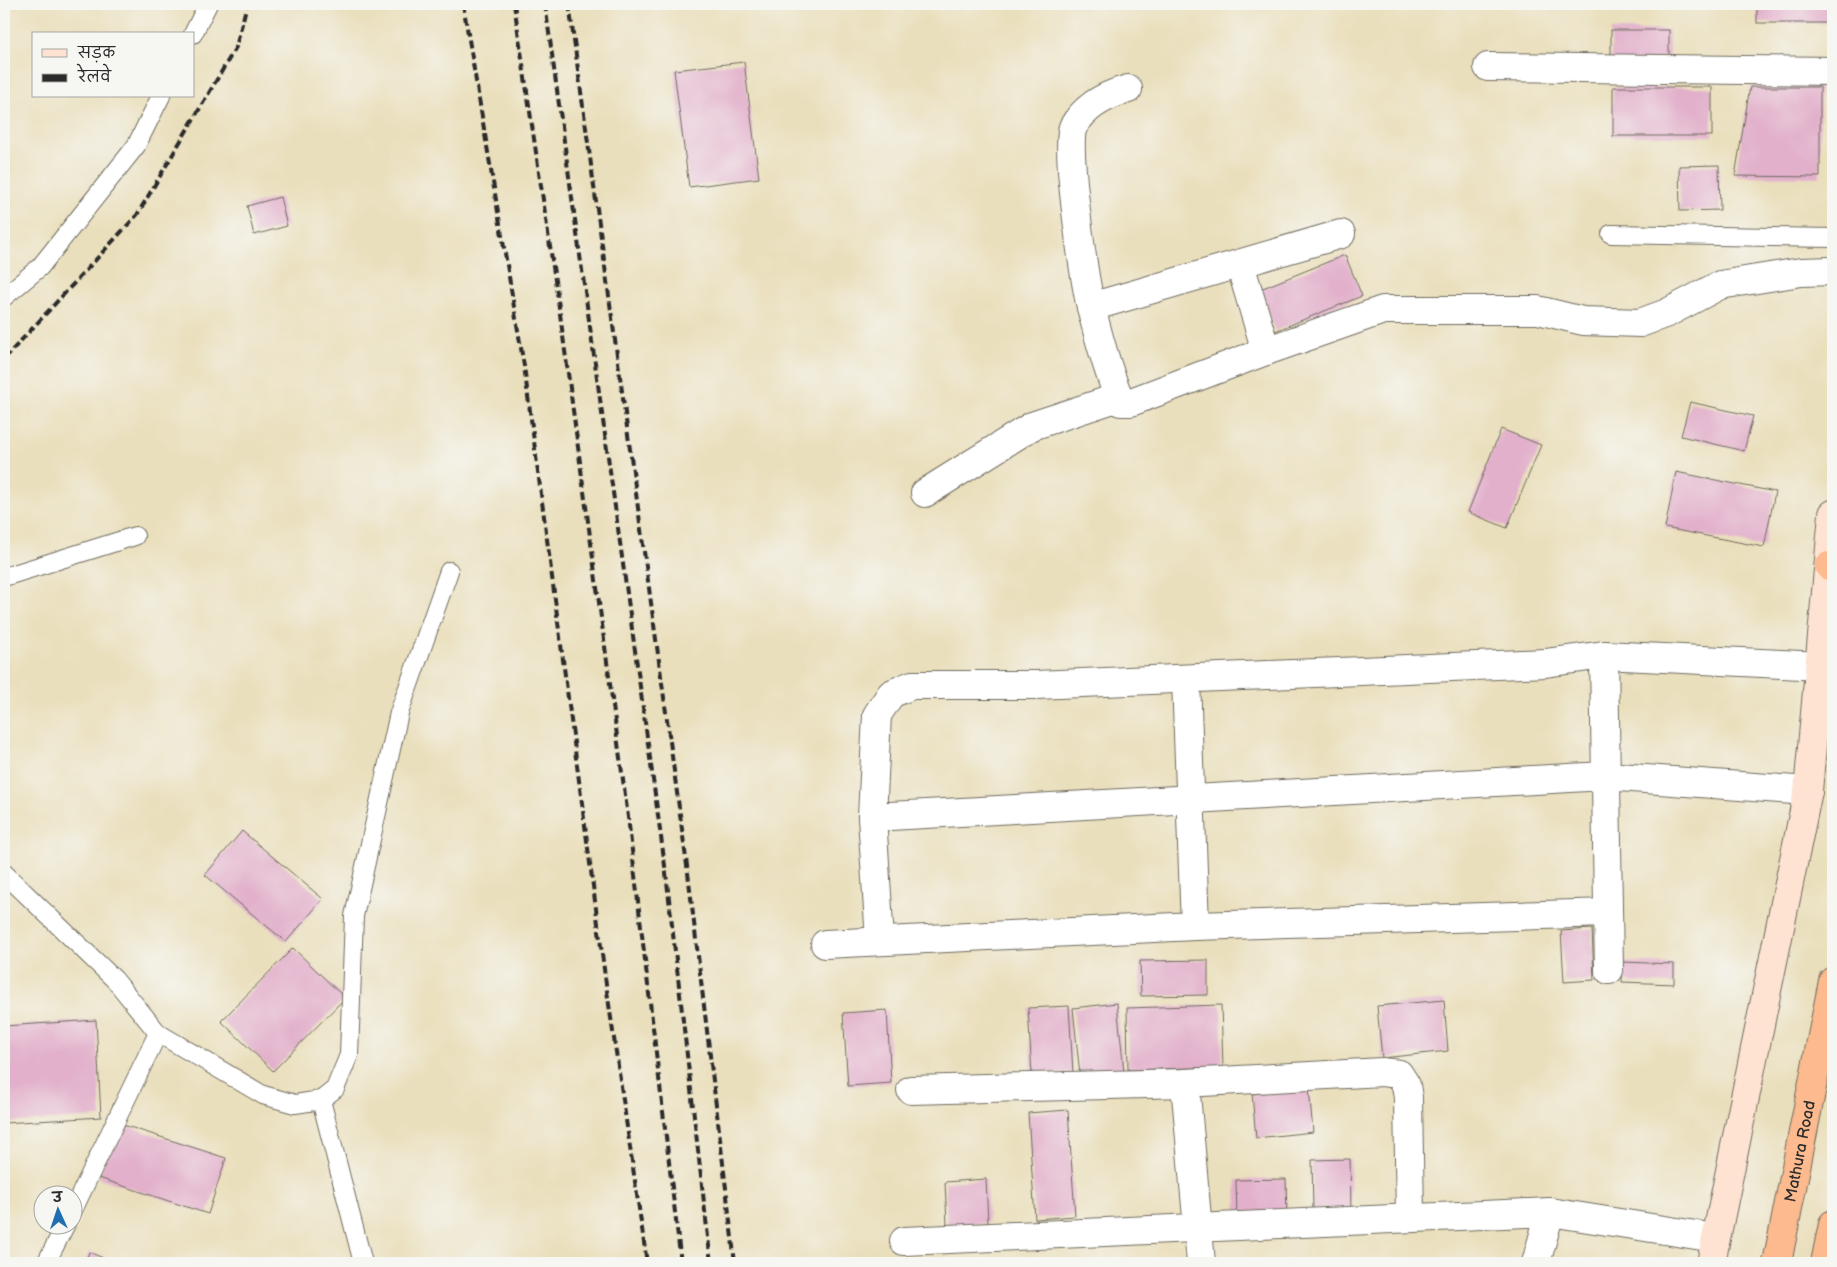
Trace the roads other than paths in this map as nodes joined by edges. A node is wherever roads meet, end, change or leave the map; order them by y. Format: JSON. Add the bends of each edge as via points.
{"nodes":[{"id":1,"x":208,"y":4,"type":"edge"},
{"id":2,"x":194,"y":32,"type":"edge"},
{"id":3,"x":1488,"y":67,"type":"dead end"},
{"id":4,"x":1833,"y":71,"type":"edge"},
{"id":5,"x":1128,"y":89,"type":"dead end"},
{"id":6,"x":160,"y":98,"type":"edge"},
{"id":7,"x":1341,"y":234,"type":"dead end"},
{"id":8,"x":1610,"y":234,"type":"dead end"},
{"id":9,"x":1833,"y":238,"type":"edge"},
{"id":10,"x":1240,"y":264,"type":"junction"},
{"id":11,"x":1833,"y":271,"type":"edge"},
{"id":12,"x":4,"y":297,"type":"edge"},
{"id":13,"x":1091,"y":307,"type":"junction"},
{"id":14,"x":1266,"y":351,"type":"junction"},
{"id":15,"x":1119,"y":397,"type":"junction"},
{"id":16,"x":925,"y":493,"type":"dead end"},
{"id":17,"x":1833,"y":514,"type":"edge"},
{"id":18,"x":135,"y":536,"type":"dead end"},
{"id":19,"x":1831,"y":566,"type":"edge"},
{"id":20,"x":448,"y":571,"type":"dead end"},
{"id":21,"x":4,"y":577,"type":"edge"},
{"id":22,"x":1604,"y":655,"type":"junction"},
{"id":23,"x":1820,"y":666,"type":"junction"},
{"id":24,"x":1186,"y":679,"type":"junction"},
{"id":25,"x":1604,"y":776,"type":"junction"},
{"id":26,"x":1808,"y":791,"type":"junction"},
{"id":27,"x":1190,"y":799,"type":"junction"},
{"id":28,"x":872,"y":817,"type":"junction"},
{"id":29,"x":4,"y":873,"type":"edge"},
{"id":30,"x":1608,"y":913,"type":"junction"},
{"id":31,"x":1195,"y":926,"type":"junction"},
{"id":32,"x":880,"y":941,"type":"junction"},
{"id":33,"x":825,"y":944,"type":"dead end"},
{"id":34,"x":1609,"y":970,"type":"dead end"},
{"id":35,"x":1833,"y":981,"type":"edge"},
{"id":36,"x":158,"y":1033,"type":"junction"},
{"id":37,"x":1185,"y":1083,"type":"junction"},
{"id":38,"x":911,"y":1090,"type":"dead end"},
{"id":39,"x":321,"y":1100,"type":"junction"},
{"id":40,"x":82,"y":1191,"type":"edge"},
{"id":41,"x":1550,"y":1212,"type":"junction"},
{"id":42,"x":1410,"y":1217,"type":"junction"},
{"id":43,"x":1833,"y":1224,"type":"edge"},
{"id":44,"x":1197,"y":1226,"type":"junction"},
{"id":45,"x":61,"y":1234,"type":"edge"},
{"id":46,"x":904,"y":1241,"type":"dead end"},
{"id":47,"x":1713,"y":1250,"type":"edge"},
{"id":48,"x":46,"y":1263,"type":"edge"},
{"id":49,"x":362,"y":1263,"type":"edge"},
{"id":50,"x":1202,"y":1263,"type":"edge"},
{"id":51,"x":1536,"y":1263,"type":"edge"},
{"id":52,"x":1777,"y":1263,"type":"edge"},
{"id":53,"x":1825,"y":1263,"type":"edge"}],
"edges":[{"from":1,"to":2,"type":"lane"},
{"from":3,"to":4,"type":"street"},
{"from":5,"to":13,"type":"street","via":[[1109,94],[1094,103],[1072,128],[1071,172]]},
{"from":6,"to":12,"type":"lane","via":[[136,146],[40,267]]},
{"from":7,"to":10,"type":"street"},
{"from":8,"to":9,"type":"lane"},
{"from":10,"to":13,"type":"street"},
{"from":10,"to":14,"type":"street"},
{"from":11,"to":14,"type":"street","via":[[1801,272],[1720,285],[1667,313],[1640,323],[1583,321],[1538,310],[1383,310]]},
{"from":13,"to":15,"type":"street"},
{"from":14,"to":15,"type":"street","via":[[1131,402],[1121,402]]},
{"from":15,"to":16,"type":"street","via":[[1032,426]]},
{"from":17,"to":19,"type":"main road"},
{"from":18,"to":21,"type":"lane"},
{"from":19,"to":23,"type":"main road"},
{"from":20,"to":39,"type":"lane","via":[[399,713],[354,916],[349,1055],[335,1089]]},
{"from":22,"to":23,"type":"street"},
{"from":22,"to":24,"type":"street","via":[[1545,664]]},
{"from":22,"to":25,"type":"street"},
{"from":23,"to":26,"type":"main road"},
{"from":24,"to":27,"type":"street"},
{"from":24,"to":28,"type":"street","via":[[912,686],[900,690],[891,694],[877,715]]},
{"from":25,"to":26,"type":"street"},
{"from":25,"to":27,"type":"street"},
{"from":25,"to":30,"type":"street"},
{"from":26,"to":47,"type":"main road"},
{"from":27,"to":28,"type":"street"},
{"from":27,"to":31,"type":"street"},
{"from":28,"to":32,"type":"street"},
{"from":29,"to":36,"type":"lane","via":[[115,980]]},
{"from":30,"to":31,"type":"street"},
{"from":30,"to":34,"type":"street"},
{"from":31,"to":32,"type":"street"},
{"from":32,"to":33,"type":"street"},
{"from":35,"to":52,"type":"highway","name":"Mathura Road"},
{"from":36,"to":39,"type":"lane","via":[[263,1095],[295,1104]]},
{"from":36,"to":40,"type":"lane"},
{"from":37,"to":38,"type":"street"},
{"from":37,"to":42,"type":"street","via":[[1382,1072],[1399,1074],[1406,1085],[1408,1098]]},
{"from":37,"to":44,"type":"street"},
{"from":39,"to":49,"type":"lane"},
{"from":41,"to":42,"type":"street"},
{"from":41,"to":47,"type":"street"},
{"from":41,"to":51,"type":"street"},
{"from":42,"to":44,"type":"street"},
{"from":43,"to":53,"type":"highway"},
{"from":44,"to":46,"type":"street"},
{"from":44,"to":50,"type":"street"},
{"from":45,"to":48,"type":"lane"}]}
